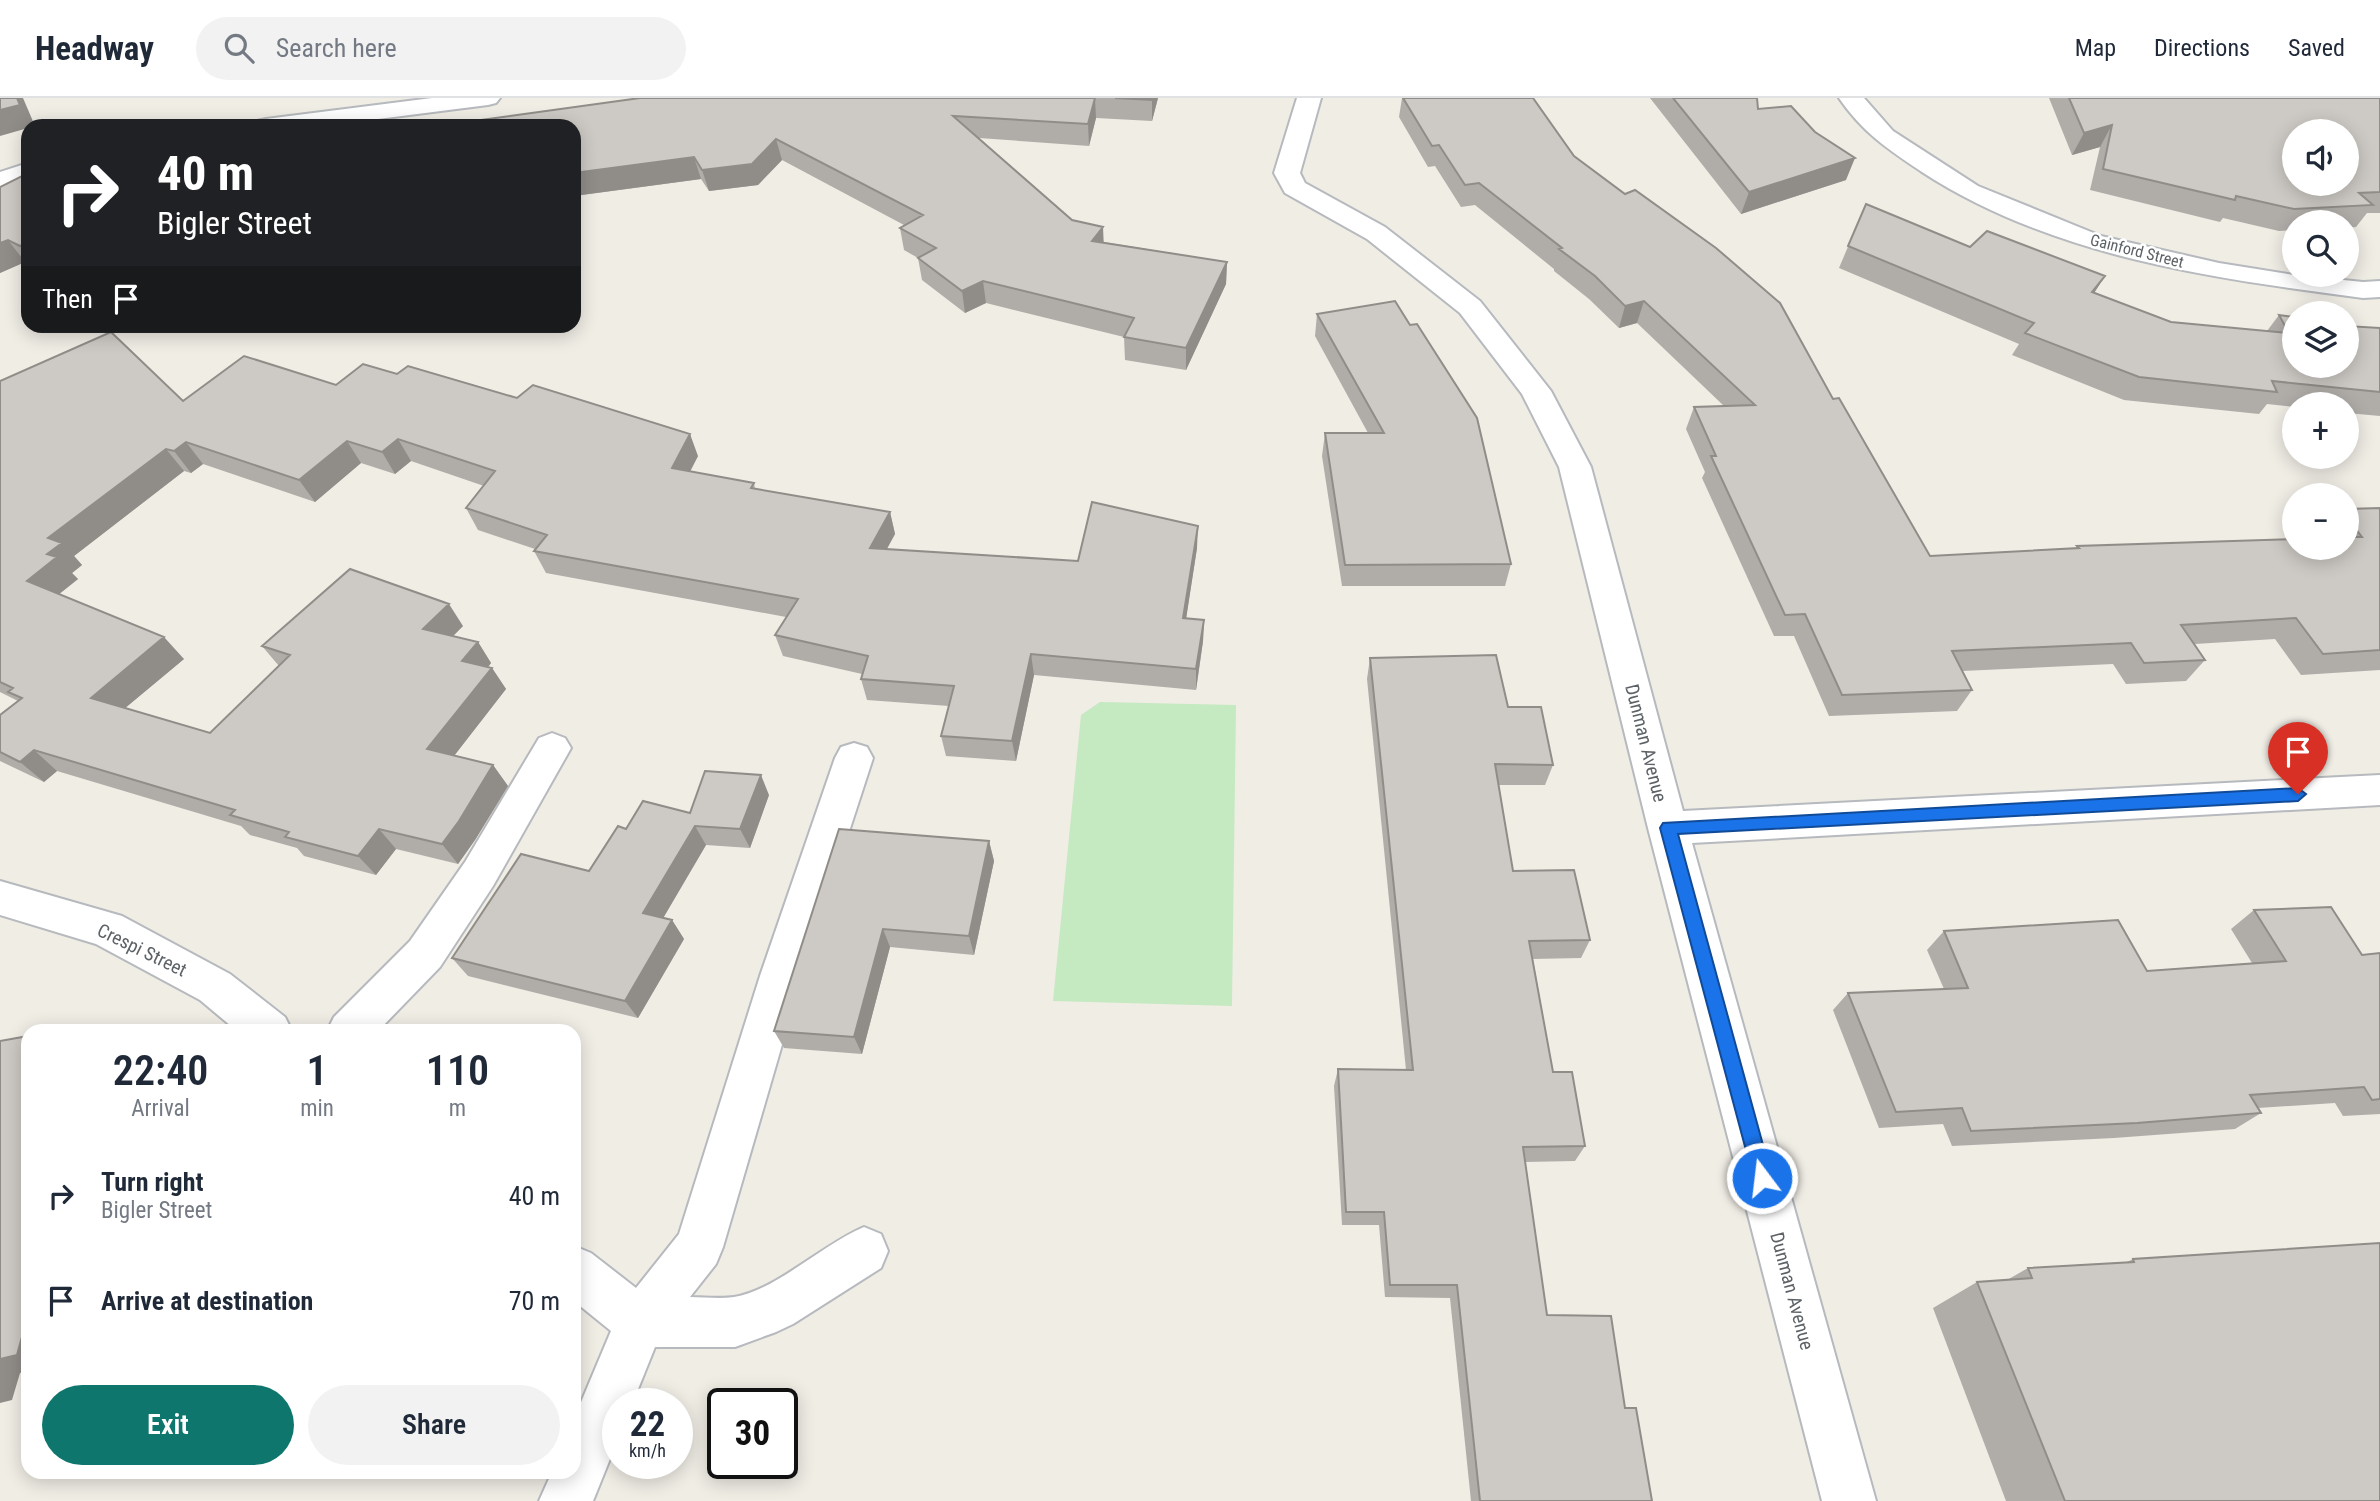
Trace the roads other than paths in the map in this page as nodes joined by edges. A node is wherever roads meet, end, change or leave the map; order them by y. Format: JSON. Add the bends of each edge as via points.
{"nodes":[{"id":1,"x":488,"y":98,"type":"edge"},
{"id":2,"x":1309,"y":98,"type":"edge"},
{"id":3,"x":1851,"y":98,"type":"edge"},
{"id":4,"x":360,"y":107,"type":"edge"},
{"id":5,"x":301,"y":119,"type":"edge"},
{"id":6,"x":21,"y":173,"type":"edge"},
{"id":7,"x":0,"y":180,"type":"edge"},
{"id":8,"x":2380,"y":289,"type":"edge"},
{"id":9,"x":552,"y":748,"type":"dead end"},
{"id":10,"x":854,"y":758,"type":"dead end"},
{"id":11,"x":2380,"y":790,"type":"edge"},
{"id":12,"x":1668,"y":828,"type":"junction"},
{"id":13,"x":0,"y":898,"type":"edge"},
{"id":14,"x":261,"y":1024,"type":"edge"},
{"id":15,"x":356,"y":1024,"type":"edge"},
{"id":16,"x":864,"y":1251,"type":"dead end"},
{"id":17,"x":581,"y":1275,"type":"edge"},
{"id":18,"x":640,"y":1321,"type":"junction"},
{"id":19,"x":581,"y":1465,"type":"edge"},
{"id":20,"x":575,"y":1479,"type":"edge"},
{"id":21,"x":566,"y":1501,"type":"edge"},
{"id":22,"x":1849,"y":1501,"type":"edge"}],
"edges":[{"from":1,"to":4,"type":"street"},
{"from":2,"to":12,"type":"street","name":"Dunman Avenue","via":[[1287,173],[1294,188],[1376,233],[1470,307],[1536,391],[1576,467]]},
{"from":3,"to":8,"type":"street","name":"Gainford Street","via":[[1884,136],[1969,191],[2093,242],[2219,271]]},
{"from":4,"to":5,"type":"street"},
{"from":6,"to":7,"type":"street"},
{"from":9,"to":15,"type":"street","via":[[479,874],[425,954]]},
{"from":10,"to":18,"type":"street","via":[[781,975],[699,1247]]},
{"from":11,"to":12,"type":"street"},
{"from":12,"to":22,"type":"street","name":"Dunman Avenue"},
{"from":13,"to":14,"type":"street","name":"Crespi Street","via":[[107,929],[215,987]]},
{"from":16,"to":18,"type":"street","via":[[776,1307],[735,1322]]},
{"from":17,"to":18,"type":"street"},
{"from":18,"to":19,"type":"street"},
{"from":20,"to":21,"type":"street"}]}
